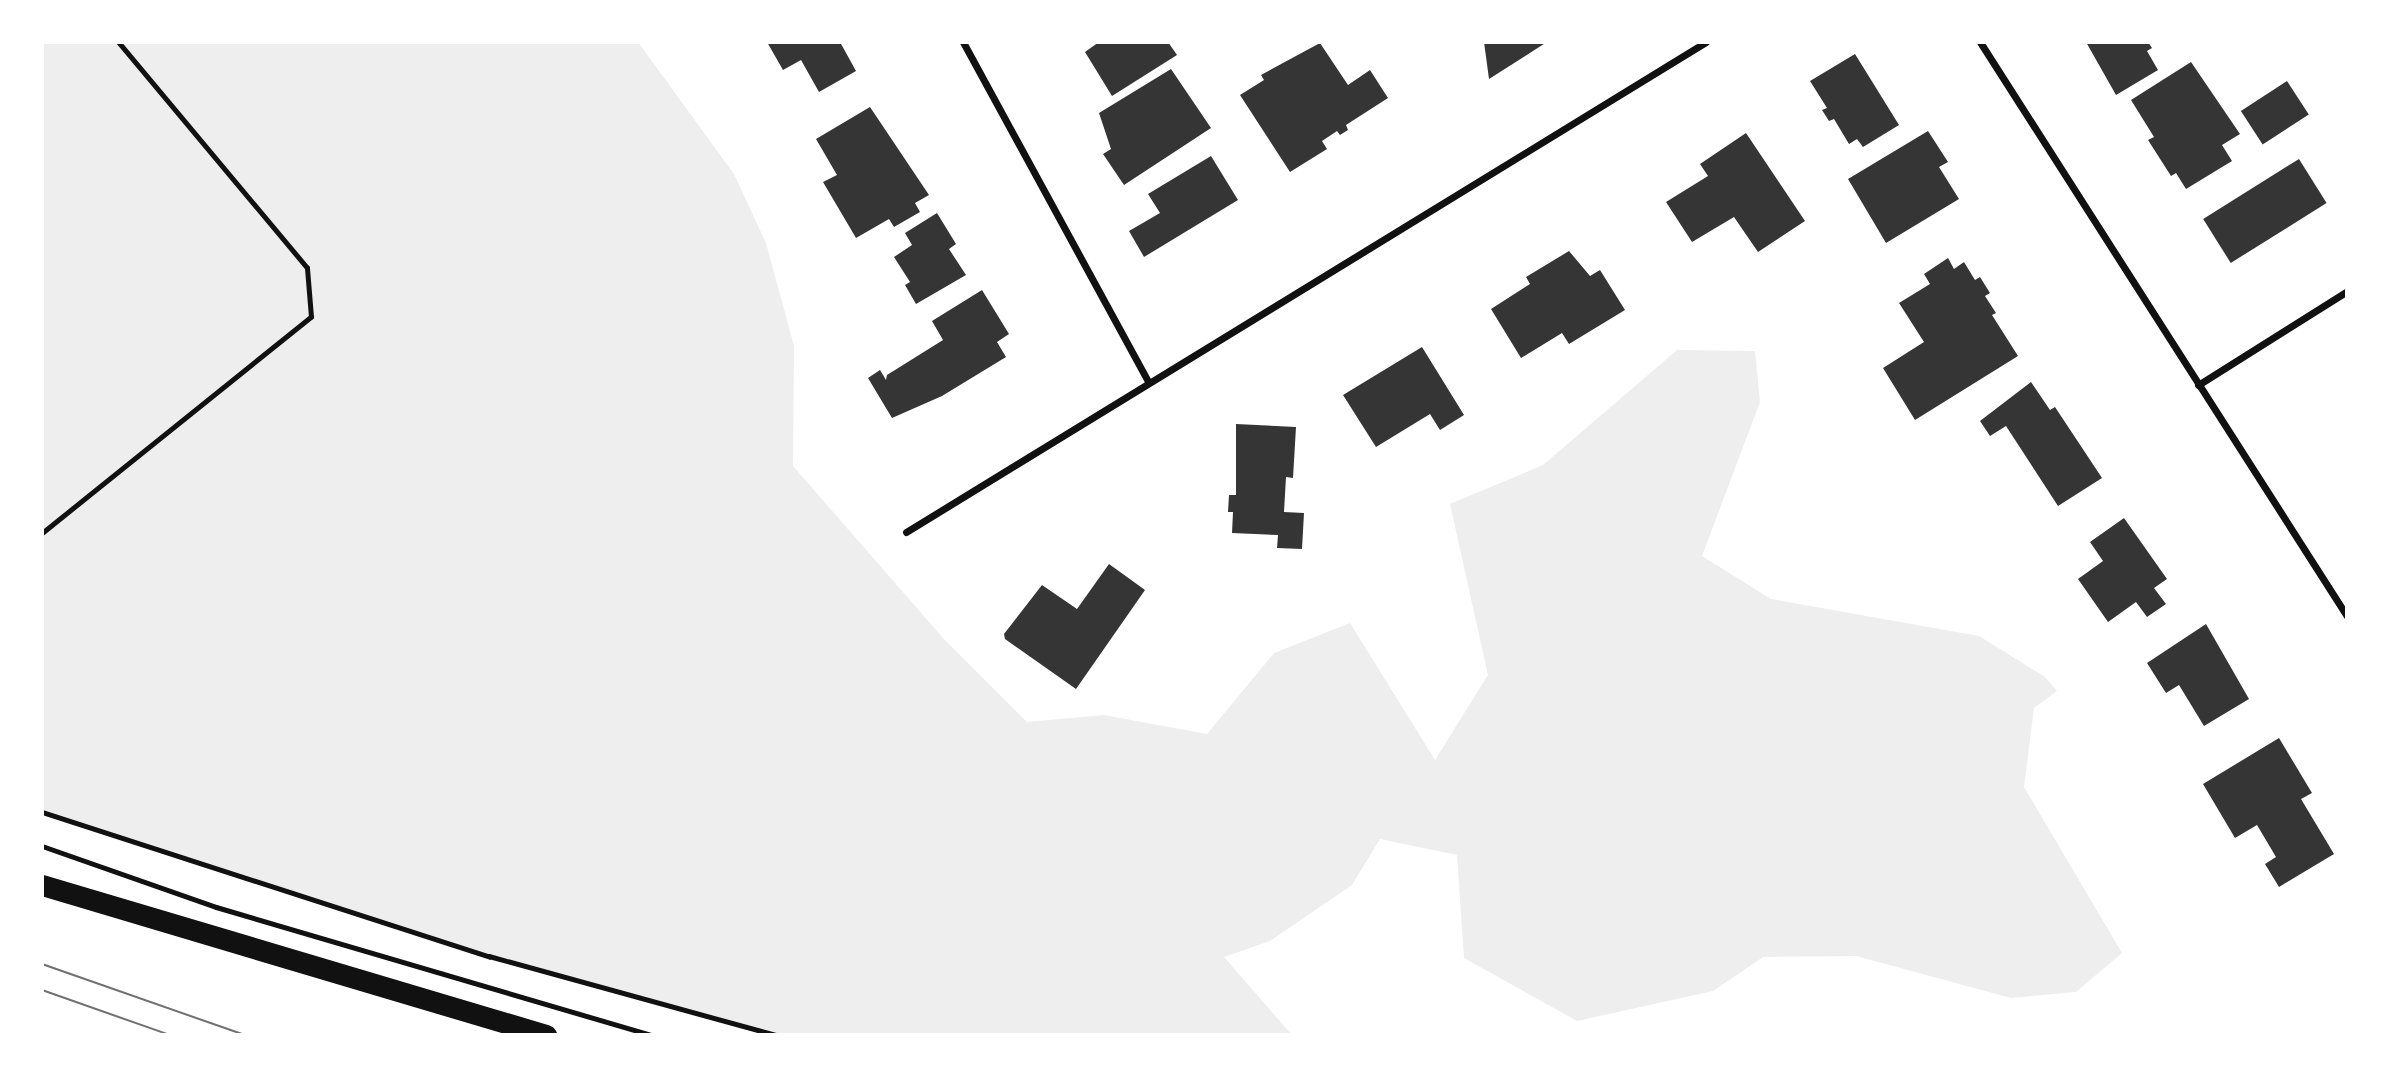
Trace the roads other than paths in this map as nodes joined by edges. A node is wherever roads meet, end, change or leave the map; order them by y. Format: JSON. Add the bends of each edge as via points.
{"nodes":[{"id":1,"x":963,"y":42,"type":"edge"},
{"id":2,"x":1706,"y":42,"type":"edge"},
{"id":3,"x":1980,"y":42,"type":"edge"},
{"id":4,"x":2347,"y":291,"type":"edge"},
{"id":5,"x":1148,"y":382,"type":"junction"},
{"id":6,"x":2198,"y":385,"type":"junction"},
{"id":7,"x":906,"y":532,"type":"dead end"},
{"id":8,"x":2347,"y":616,"type":"edge"},
{"id":9,"x":42,"y":846,"type":"edge"},
{"id":10,"x":42,"y":885,"type":"edge"},
{"id":11,"x":546,"y":1035,"type":"edge"},
{"id":12,"x":652,"y":1035,"type":"edge"}],
"edges":[{"from":1,"to":5,"type":"street"},
{"from":2,"to":5,"type":"street"},
{"from":3,"to":6,"type":"street"},
{"from":4,"to":6,"type":"street"},
{"from":5,"to":7,"type":"street"},
{"from":6,"to":8,"type":"street"},
{"from":9,"to":12,"type":"lane","via":[[216,907]]},
{"from":10,"to":11,"type":"highway"}]}
